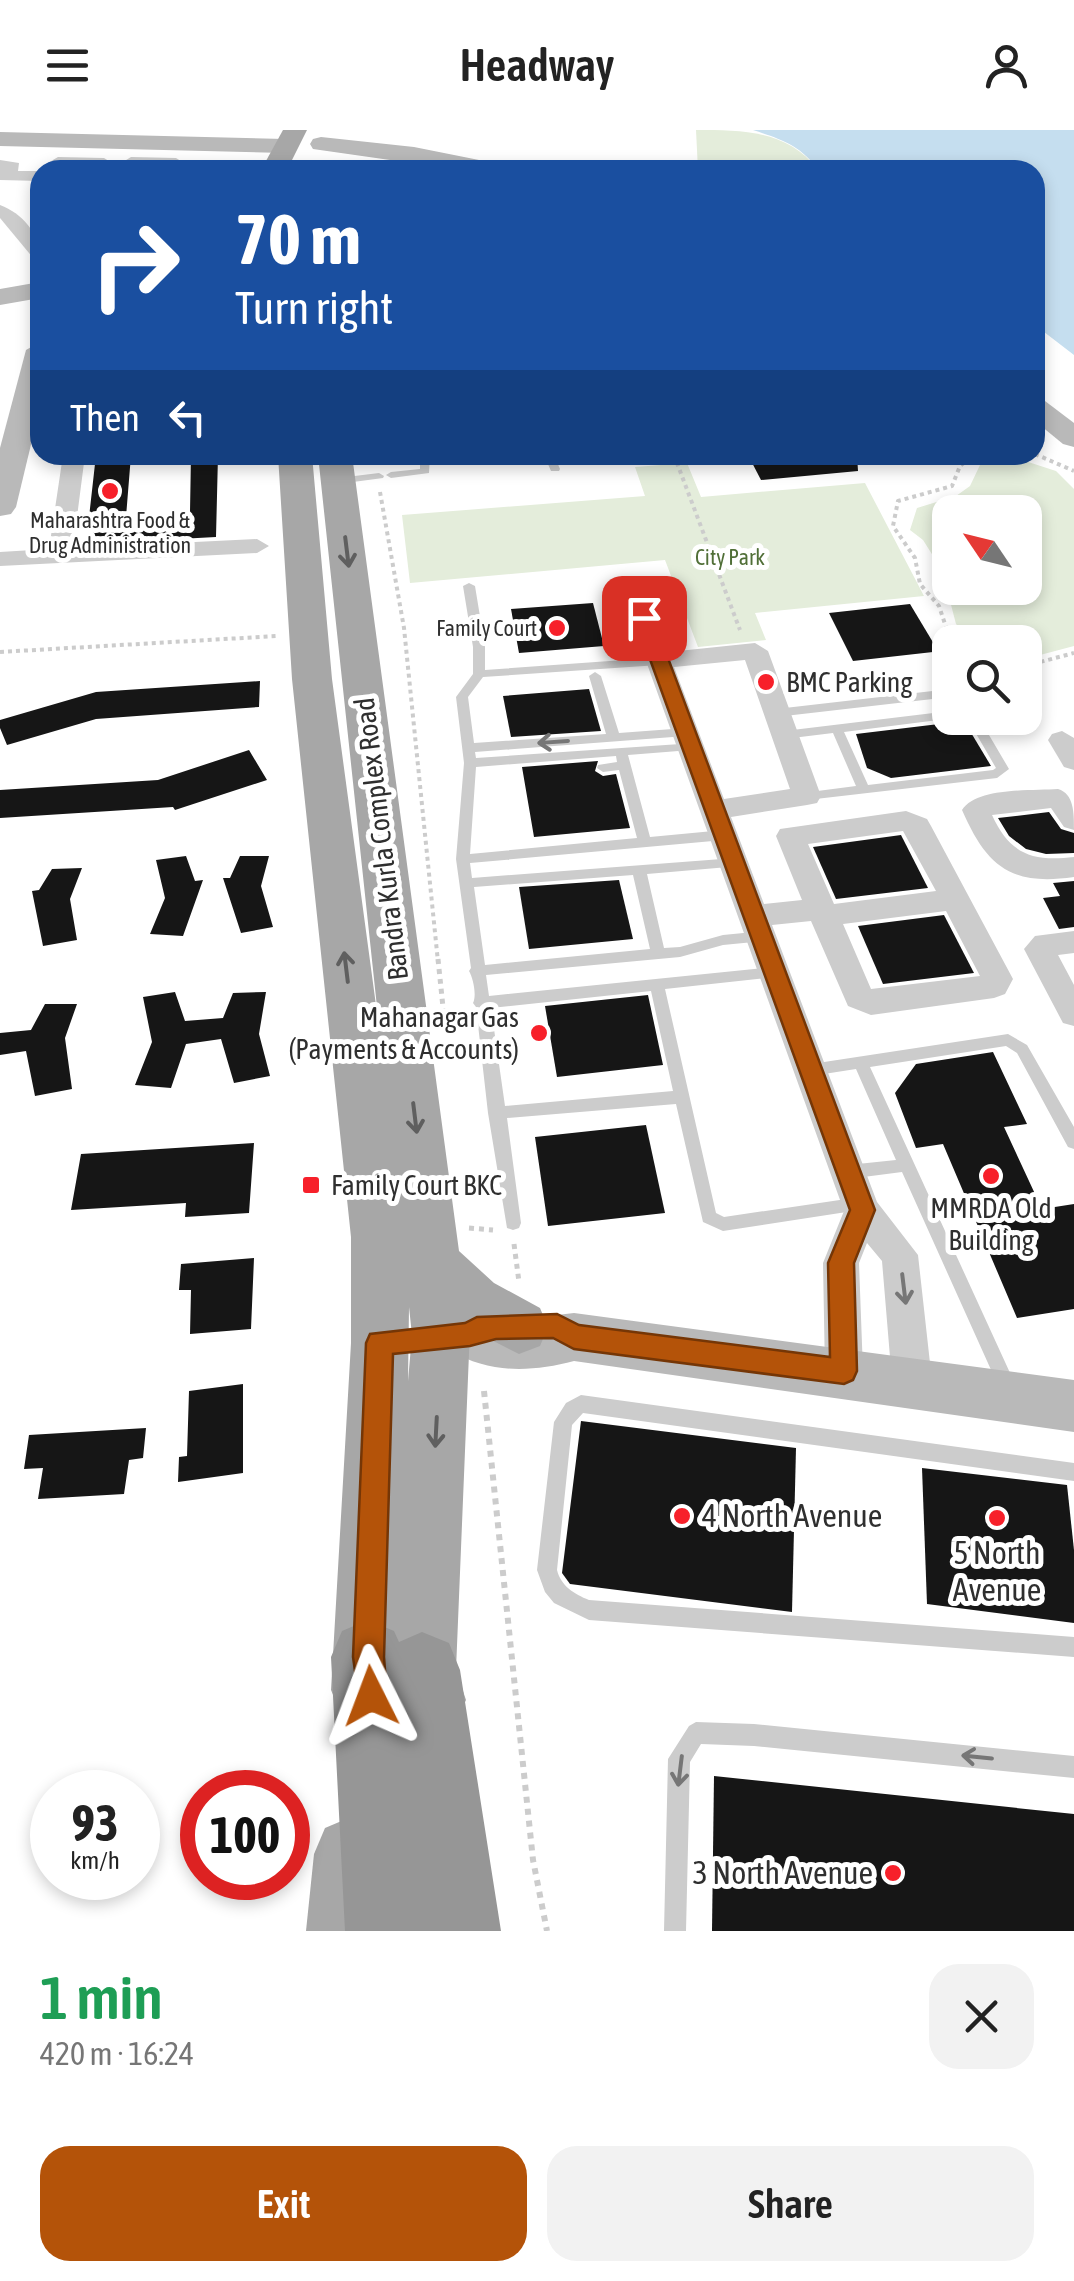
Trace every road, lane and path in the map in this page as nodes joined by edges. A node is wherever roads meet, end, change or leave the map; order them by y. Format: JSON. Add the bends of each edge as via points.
{"nodes":[{"id":1,"x":319,"y":149,"type":"edge"},
{"id":2,"x":283,"y":150,"type":"edge"},
{"id":3,"x":4,"y":158,"type":"edge"},
{"id":4,"x":89,"y":160,"type":"edge"},
{"id":5,"x":175,"y":160,"type":"edge"},
{"id":6,"x":449,"y":160,"type":"edge"},
{"id":7,"x":30,"y":171,"type":"edge"},
{"id":8,"x":0,"y":210,"type":"edge"},
{"id":9,"x":30,"y":241,"type":"edge"},
{"id":10,"x":30,"y":292,"type":"edge"},
{"id":11,"x":0,"y":297,"type":"edge"},
{"id":12,"x":1045,"y":417,"type":"edge"},
{"id":13,"x":30,"y":422,"type":"edge"},
{"id":14,"x":1074,"y":438,"type":"edge"},
{"id":15,"x":1045,"y":458,"type":"edge"},
{"id":16,"x":73,"y":465,"type":"edge"},
{"id":17,"x":295,"y":465,"type":"edge"},
{"id":18,"x":427,"y":465,"type":"edge"},
{"id":19,"x":553,"y":465,"type":"edge"},
{"id":20,"x":678,"y":465,"type":"edge"},
{"id":21,"x":961,"y":465,"type":"edge"},
{"id":22,"x":555,"y":469,"type":"dead end"},
{"id":23,"x":1074,"y":471,"type":"edge"},
{"id":24,"x":364,"y":473,"type":"edge"},
{"id":25,"x":0,"y":507,"type":"edge"},
{"id":26,"x":257,"y":546,"type":"dead end"},
{"id":27,"x":60,"y":556,"type":"junction"},
{"id":28,"x":0,"y":559,"type":"edge"},
{"id":29,"x":469,"y":586,"type":"dead end"},
{"id":30,"x":633,"y":586,"type":"dead end"},
{"id":31,"x":946,"y":625,"type":"edge"},
{"id":32,"x":291,"y":635,"type":"dead end"},
{"id":33,"x":0,"y":652,"type":"edge"},
{"id":34,"x":748,"y":652,"type":"junction"},
{"id":35,"x":1074,"y":653,"type":"edge"},
{"id":36,"x":1042,"y":661,"type":"edge"},
{"id":37,"x":661,"y":665,"type":"junction"},
{"id":38,"x":479,"y":674,"type":"junction"},
{"id":39,"x":595,"y":676,"type":"junction"},
{"id":40,"x":468,"y":685,"type":"junction"},
{"id":41,"x":932,"y":695,"type":"edge"},
{"id":42,"x":932,"y":718,"type":"edge"},
{"id":43,"x":780,"y":724,"type":"junction"},
{"id":44,"x":838,"y":729,"type":"junction"},
{"id":45,"x":983,"y":735,"type":"edge"},
{"id":46,"x":614,"y":738,"type":"junction"},
{"id":47,"x":688,"y":740,"type":"junction"},
{"id":48,"x":469,"y":756,"type":"junction"},
{"id":49,"x":623,"y":759,"type":"junction"},
{"id":50,"x":602,"y":768,"type":"dead end"},
{"id":51,"x":864,"y":790,"type":"junction"},
{"id":52,"x":807,"y":796,"type":"junction"},
{"id":53,"x":1074,"y":820,"type":"edge"},
{"id":54,"x":724,"y":836,"type":"junction"},
{"id":55,"x":638,"y":837,"type":"junction"},
{"id":56,"x":464,"y":859,"type":"junction"},
{"id":57,"x":1074,"y":867,"type":"edge"},
{"id":58,"x":640,"y":870,"type":"junction"},
{"id":59,"x":466,"y":883,"type":"junction"},
{"id":60,"x":955,"y":899,"type":"junction"},
{"id":61,"x":823,"y":917,"type":"junction"},
{"id":62,"x":760,"y":926,"type":"junction"},
{"id":63,"x":1074,"y":942,"type":"edge"},
{"id":64,"x":658,"y":954,"type":"junction"},
{"id":65,"x":476,"y":971,"type":"junction"},
{"id":66,"x":776,"y":972,"type":"junction"},
{"id":67,"x":657,"y":984,"type":"junction"},
{"id":68,"x":480,"y":1003,"type":"junction"},
{"id":69,"x":1074,"y":1014,"type":"edge"},
{"id":70,"x":446,"y":1034,"type":"dead end"},
{"id":71,"x":860,"y":1062,"type":"junction"},
{"id":72,"x":811,"y":1070,"type":"junction"},
{"id":73,"x":682,"y":1097,"type":"junction"},
{"id":74,"x":496,"y":1112,"type":"junction"},
{"id":75,"x":1074,"y":1142,"type":"edge"},
{"id":76,"x":907,"y":1165,"type":"junction"},
{"id":77,"x":848,"y":1172,"type":"junction"},
{"id":78,"x":861,"y":1207,"type":"junction"},
{"id":79,"x":513,"y":1223,"type":"dead end"},
{"id":80,"x":450,"y":1245,"type":"junction"},
{"id":81,"x":461,"y":1330,"type":"junction"},
{"id":82,"x":844,"y":1371,"type":"junction"},
{"id":83,"x":912,"y":1381,"type":"junction"},
{"id":84,"x":1012,"y":1396,"type":"junction"},
{"id":85,"x":1074,"y":1406,"type":"edge"},
{"id":86,"x":1074,"y":1472,"type":"edge"},
{"id":87,"x":1074,"y":1647,"type":"edge"},
{"id":88,"x":395,"y":1664,"type":"junction"},
{"id":89,"x":1074,"y":1767,"type":"edge"},
{"id":90,"x":344,"y":1931,"type":"edge"},
{"id":91,"x":387,"y":1931,"type":"edge"},
{"id":92,"x":458,"y":1931,"type":"edge"},
{"id":93,"x":495,"y":1931,"type":"edge"},
{"id":94,"x":547,"y":1931,"type":"edge"},
{"id":95,"x":675,"y":1931,"type":"edge"}],
"edges":[{"from":1,"to":6,"type":"street"},
{"from":2,"to":3,"type":"street"},
{"from":2,"to":5,"type":"street"},
{"from":3,"to":4,"type":"street"},
{"from":3,"to":7,"type":"street"},
{"from":8,"to":9,"type":"street"},
{"from":10,"to":11,"type":"street"},
{"from":12,"to":14,"type":"street"},
{"from":13,"to":25,"type":"street"},
{"from":15,"to":23,"type":"path"},
{"from":16,"to":27,"type":"street"},
{"from":81,"to":17,"type":"main road","name":"Bandra Kurla Complex Road","one_way":true,"via":[[378,1237],[312,679]]},
{"from":18,"to":24,"type":"lane","via":[[425,471]]},
{"from":19,"to":22,"type":"lane"},
{"from":20,"to":34,"type":"path"},
{"from":21,"to":31,"type":"path","via":[[952,486],[898,501],[893,511],[893,526],[915,558],[920,584]]},
{"from":24,"to":70,"type":"path","via":[[404,628]]},
{"from":24,"to":80,"type":"main road","name":"Bandra Kurla Complex Road","one_way":true},
{"from":26,"to":27,"type":"street"},
{"from":27,"to":28,"type":"street"},
{"from":29,"to":38,"type":"lane"},
{"from":30,"to":37,"type":"lane"},
{"from":32,"to":33,"type":"path"},
{"from":34,"to":37,"type":"street"},
{"from":34,"to":43,"type":"street","via":[[756,651]]},
{"from":35,"to":36,"type":"path"},
{"from":37,"to":38,"type":"lane"},
{"from":37,"to":39,"type":"lane"},
{"from":37,"to":47,"type":"street"},
{"from":38,"to":40,"type":"lane"},
{"from":39,"to":40,"type":"lane"},
{"from":39,"to":46,"type":"lane"},
{"from":40,"to":48,"type":"lane","via":[[462,697]]},
{"from":41,"to":43,"type":"lane"},
{"from":42,"to":44,"type":"lane"},
{"from":43,"to":44,"type":"lane"},
{"from":43,"to":52,"type":"street"},
{"from":44,"to":51,"type":"lane"},
{"from":45,"to":51,"type":"lane","via":[[1003,769],[998,774]]},
{"from":46,"to":47,"type":"lane"},
{"from":46,"to":48,"type":"lane","one_way":true},
{"from":47,"to":49,"type":"lane"},
{"from":47,"to":54,"type":"street"},
{"from":48,"to":49,"type":"lane"},
{"from":48,"to":56,"type":"lane"},
{"from":49,"to":50,"type":"lane"},
{"from":49,"to":55,"type":"lane"},
{"from":51,"to":52,"type":"lane"},
{"from":52,"to":54,"type":"street"},
{"from":53,"to":57,"type":"street","via":[[1058,798],[976,810],[1001,857],[1037,872]]},
{"from":54,"to":55,"type":"lane"},
{"from":54,"to":58,"type":"lane"},
{"from":54,"to":62,"type":"street"},
{"from":55,"to":56,"type":"lane"},
{"from":56,"to":59,"type":"lane"},
{"from":58,"to":59,"type":"lane"},
{"from":58,"to":64,"type":"lane"},
{"from":59,"to":65,"type":"lane"},
{"from":60,"to":61,"type":"street"},
{"from":60,"to":61,"type":"street","via":[[917,826],[906,821],[790,836]]},
{"from":60,"to":61,"type":"street","via":[[997,980],[994,986],[864,1000]]},
{"from":61,"to":62,"type":"street"},
{"from":62,"to":64,"type":"lane"},
{"from":62,"to":66,"type":"street"},
{"from":63,"to":69,"type":"street","via":[[1039,949]]},
{"from":64,"to":65,"type":"lane"},
{"from":65,"to":68,"type":"lane"},
{"from":66,"to":67,"type":"lane"},
{"from":66,"to":72,"type":"street"},
{"from":67,"to":68,"type":"lane"},
{"from":67,"to":73,"type":"lane"},
{"from":68,"to":74,"type":"lane"},
{"from":71,"to":72,"type":"lane"},
{"from":71,"to":75,"type":"lane","via":[[1008,1040],[1022,1049]]},
{"from":71,"to":76,"type":"lane"},
{"from":72,"to":77,"type":"street"},
{"from":73,"to":74,"type":"lane"},
{"from":73,"to":78,"type":"lane","via":[[714,1222]]},
{"from":74,"to":79,"type":"lane"},
{"from":76,"to":77,"type":"lane"},
{"from":76,"to":84,"type":"lane"},
{"from":77,"to":78,"type":"street"},
{"from":78,"to":82,"type":"street","via":[[841,1263]]},
{"from":78,"to":83,"type":"street","one_way":true,"via":[[900,1254]]},
{"from":80,"to":81,"type":"main road","name":"Bandra Kurla Complex Road"},
{"from":80,"to":81,"type":"path"},
{"from":81,"to":82,"type":"street","via":[[552,1344],[574,1337]]},
{"from":81,"to":88,"type":"main road","name":"Bandra Kurla Complex Road"},
{"from":81,"to":94,"type":"path"},
{"from":82,"to":83,"type":"street"},
{"from":83,"to":84,"type":"street"},
{"from":84,"to":85,"type":"street"},
{"from":86,"to":87,"type":"lane","via":[[582,1404],[563,1422],[547,1570],[550,1585],[566,1602],[589,1610]]},
{"from":88,"to":90,"type":"main road","name":"Bandra Kurla Complex Road"},
{"from":88,"to":91,"type":"highway"},
{"from":88,"to":92,"type":"highway"},
{"from":88,"to":93,"type":"main road","name":"Bandra Kurla Complex Road"},
{"from":89,"to":95,"type":"lane","one_way":true,"via":[[696,1733],[680,1759]]}]}
